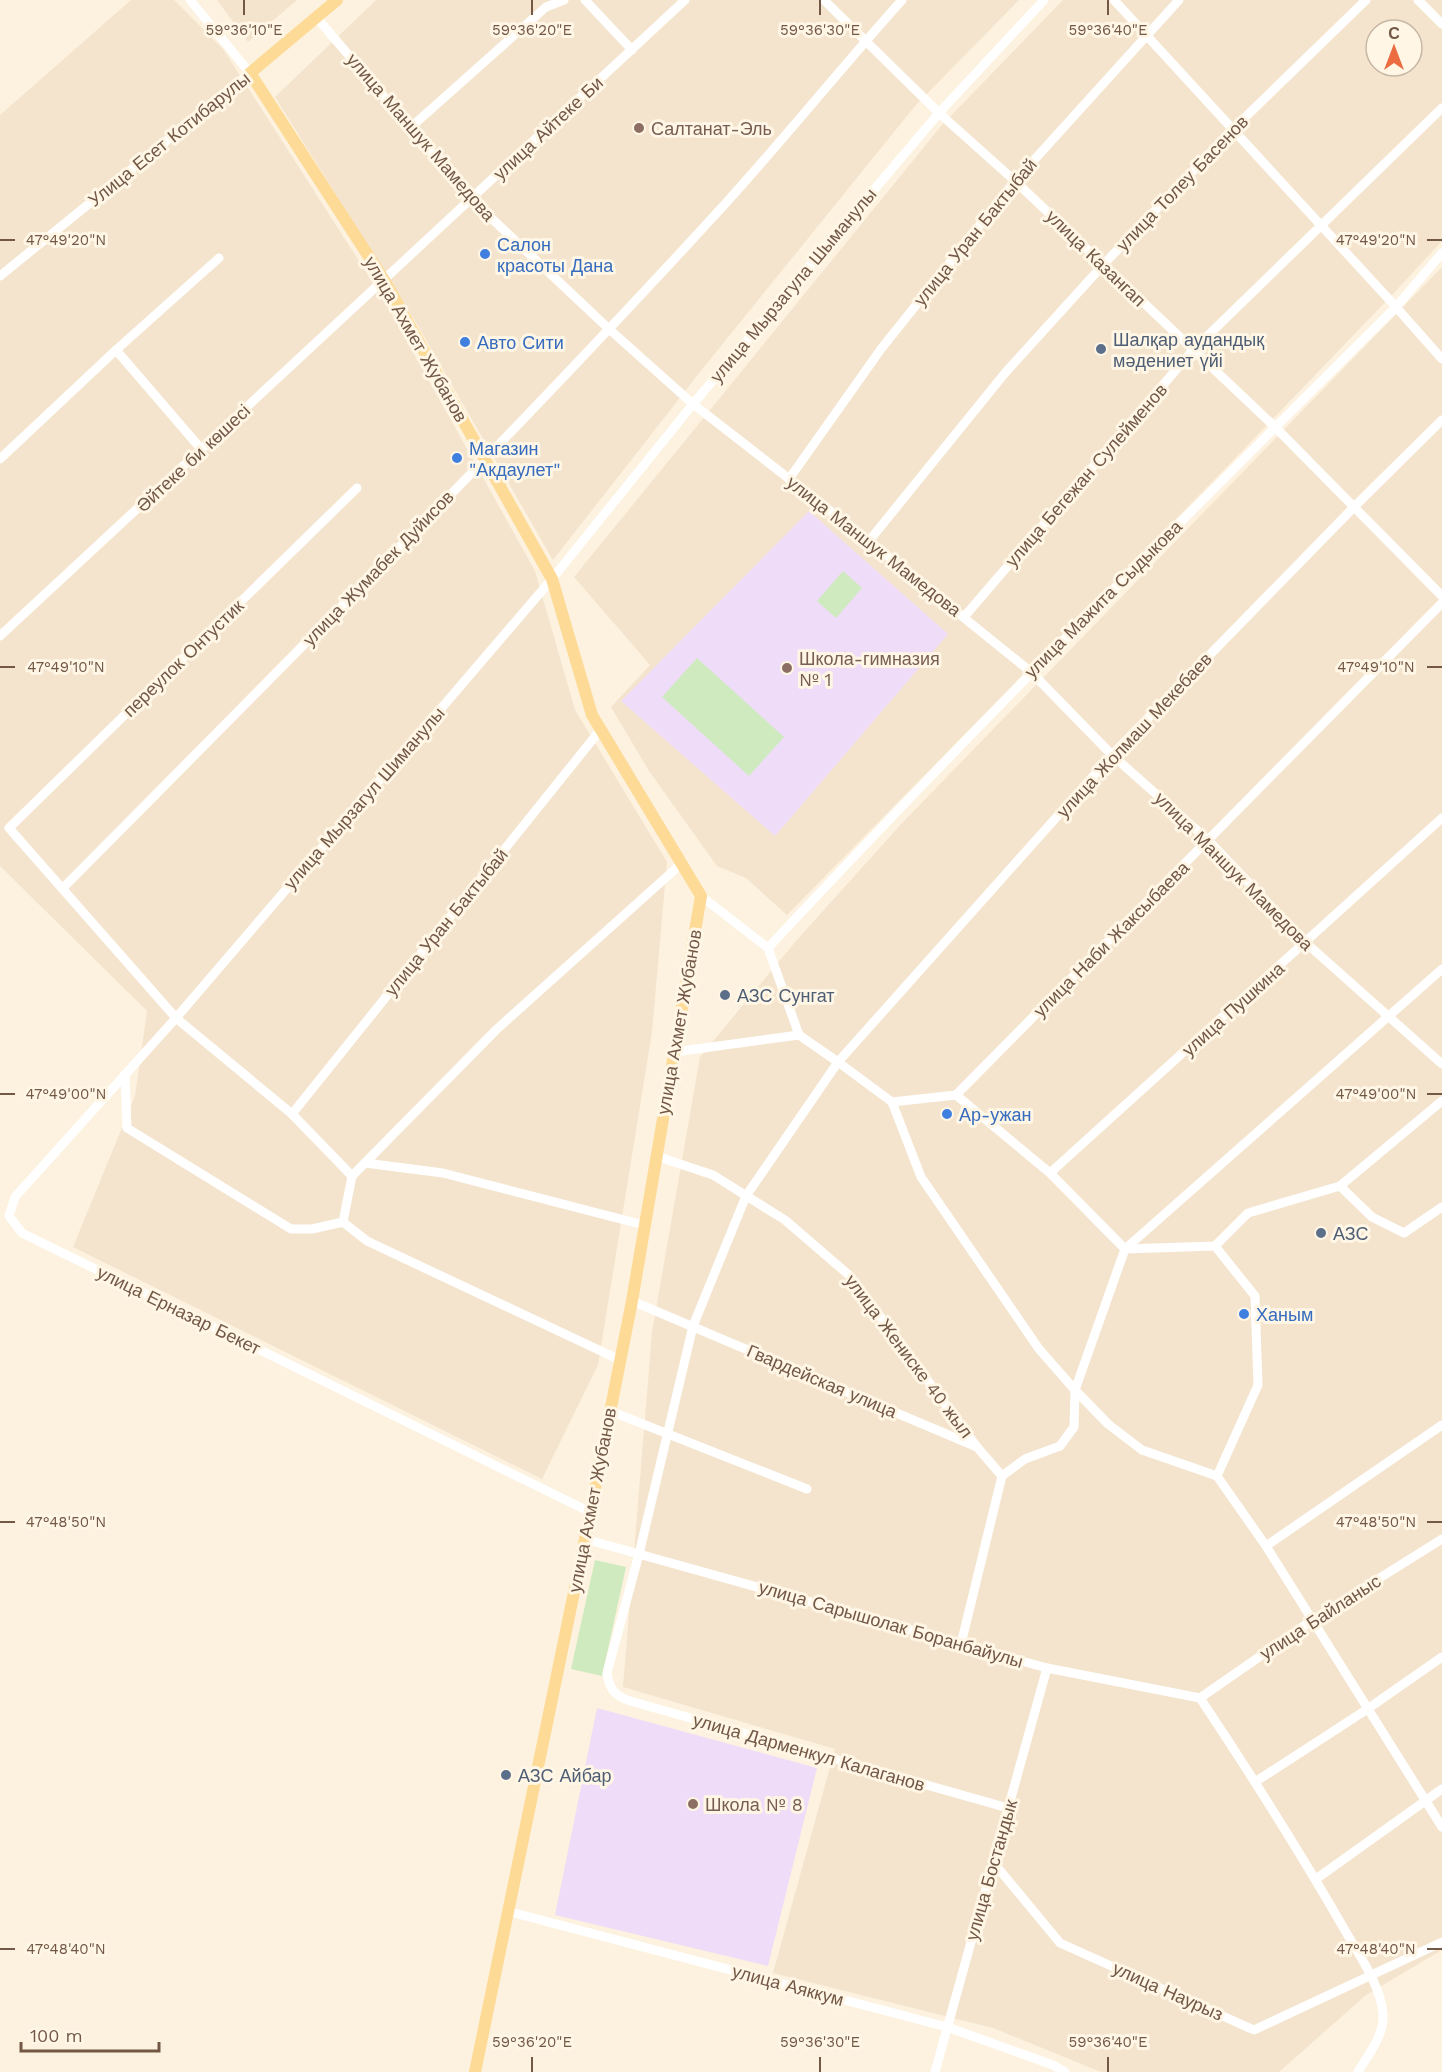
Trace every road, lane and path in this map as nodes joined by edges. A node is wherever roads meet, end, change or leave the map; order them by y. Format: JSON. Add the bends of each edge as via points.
{"nodes":[{"id":1,"x":190,"y":0,"type":"edge"},
{"id":2,"x":337,"y":0,"type":"edge"},
{"id":3,"x":564,"y":0,"type":"edge"},
{"id":4,"x":585,"y":0,"type":"edge"},
{"id":5,"x":686,"y":0,"type":"edge"},
{"id":6,"x":824,"y":0,"type":"edge"},
{"id":7,"x":902,"y":0,"type":"edge"},
{"id":8,"x":1044,"y":0,"type":"edge"},
{"id":9,"x":1114,"y":0,"type":"edge"},
{"id":10,"x":1179,"y":0,"type":"edge"},
{"id":11,"x":1366,"y":0,"type":"edge"},
{"id":12,"x":1418,"y":0,"type":"edge"},
{"id":13,"x":317,"y":18,"type":"junction"},
{"id":14,"x":1442,"y":24,"type":"edge"},
{"id":15,"x":1146,"y":36,"type":"junction"},
{"id":16,"x":866,"y":41,"type":"junction"},
{"id":17,"x":632,"y":50,"type":"junction"},
{"id":18,"x":250,"y":73,"type":"junction"},
{"id":19,"x":1442,"y":108,"type":"edge"},
{"id":20,"x":939,"y":113,"type":"junction"},
{"id":21,"x":410,"y":128,"type":"junction"},
{"id":22,"x":1232,"y":130,"type":"junction"},
{"id":23,"x":1015,"y":181,"type":"junction"},
{"id":24,"x":472,"y":200,"type":"junction"},
{"id":25,"x":1322,"y":226,"type":"junction"},
{"id":26,"x":1442,"y":253,"type":"edge"},
{"id":27,"x":219,"y":258,"type":"dead end"},
{"id":28,"x":1103,"y":265,"type":"junction"},
{"id":29,"x":0,"y":276,"type":"edge"},
{"id":30,"x":384,"y":280,"type":"junction"},
{"id":31,"x":1396,"y":307,"type":"junction"},
{"id":32,"x":609,"y":329,"type":"junction"},
{"id":33,"x":116,"y":350,"type":"junction"},
{"id":34,"x":1193,"y":350,"type":"junction"},
{"id":35,"x":1442,"y":359,"type":"edge"},
{"id":36,"x":693,"y":404,"type":"junction"},
{"id":37,"x":1442,"y":420,"type":"edge"},
{"id":38,"x":1275,"y":428,"type":"junction"},
{"id":39,"x":202,"y":450,"type":"junction"},
{"id":40,"x":485,"y":458,"type":"junction"},
{"id":41,"x":0,"y":459,"type":"edge"},
{"id":42,"x":789,"y":479,"type":"junction"},
{"id":43,"x":357,"y":488,"type":"dead end"},
{"id":44,"x":1354,"y":507,"type":"junction"},
{"id":45,"x":869,"y":541,"type":"junction"},
{"id":46,"x":552,"y":579,"type":"junction"},
{"id":47,"x":1442,"y":596,"type":"edge"},
{"id":48,"x":1442,"y":603,"type":"edge"},
{"id":49,"x":964,"y":617,"type":"junction"},
{"id":50,"x":0,"y":636,"type":"edge"},
{"id":51,"x":1031,"y":672,"type":"junction"},
{"id":52,"x":601,"y":729,"type":"junction"},
{"id":53,"x":1112,"y":754,"type":"junction"},
{"id":54,"x":1442,"y":818,"type":"edge"},
{"id":55,"x":1208,"y":840,"type":"junction"},
{"id":56,"x":681,"y":864,"type":"junction"},
{"id":57,"x":63,"y":888,"type":"junction"},
{"id":58,"x":701,"y":896,"type":"junction"},
{"id":59,"x":1306,"y":943,"type":"junction"},
{"id":60,"x":768,"y":948,"type":"junction"},
{"id":61,"x":1442,"y":969,"type":"edge"},
{"id":62,"x":1389,"y":1015,"type":"junction"},
{"id":63,"x":176,"y":1018,"type":"junction"},
{"id":64,"x":799,"y":1035,"type":"junction"},
{"id":65,"x":674,"y":1052,"type":"junction"},
{"id":66,"x":838,"y":1062,"type":"junction"},
{"id":67,"x":1442,"y":1064,"type":"edge"},
{"id":68,"x":125,"y":1074,"type":"junction"},
{"id":69,"x":956,"y":1095,"type":"junction"},
{"id":70,"x":1442,"y":1101,"type":"edge"},
{"id":71,"x":892,"y":1102,"type":"junction"},
{"id":72,"x":292,"y":1114,"type":"junction"},
{"id":73,"x":656,"y":1156,"type":"junction"},
{"id":74,"x":365,"y":1163,"type":"junction"},
{"id":75,"x":1050,"y":1173,"type":"junction"},
{"id":76,"x":352,"y":1176,"type":"junction"},
{"id":77,"x":1340,"y":1186,"type":"junction"},
{"id":78,"x":746,"y":1196,"type":"junction"},
{"id":79,"x":1442,"y":1207,"type":"edge"},
{"id":80,"x":342,"y":1222,"type":"junction"},
{"id":81,"x":644,"y":1225,"type":"junction"},
{"id":82,"x":1215,"y":1246,"type":"junction"},
{"id":83,"x":1125,"y":1249,"type":"junction"},
{"id":84,"x":632,"y":1301,"type":"junction"},
{"id":85,"x":693,"y":1326,"type":"junction"},
{"id":86,"x":620,"y":1360,"type":"junction"},
{"id":87,"x":1075,"y":1390,"type":"junction"},
{"id":88,"x":610,"y":1411,"type":"junction"},
{"id":89,"x":1442,"y":1425,"type":"edge"},
{"id":90,"x":667,"y":1434,"type":"junction"},
{"id":91,"x":978,"y":1447,"type":"junction"},
{"id":92,"x":1002,"y":1476,"type":"junction"},
{"id":93,"x":1217,"y":1476,"type":"junction"},
{"id":94,"x":807,"y":1489,"type":"dead end"},
{"id":95,"x":590,"y":1512,"type":"junction"},
{"id":96,"x":585,"y":1539,"type":"junction"},
{"id":97,"x":1442,"y":1539,"type":"edge"},
{"id":98,"x":1266,"y":1546,"type":"junction"},
{"id":99,"x":639,"y":1554,"type":"junction"},
{"id":100,"x":1311,"y":1621,"type":"junction"},
{"id":101,"x":961,"y":1644,"type":"junction"},
{"id":102,"x":1442,"y":1657,"type":"edge"},
{"id":103,"x":1047,"y":1668,"type":"junction"},
{"id":104,"x":613,"y":1692,"type":"joint"},
{"id":105,"x":1200,"y":1698,"type":"junction"},
{"id":106,"x":1366,"y":1710,"type":"junction"},
{"id":107,"x":1255,"y":1782,"type":"junction"},
{"id":108,"x":1442,"y":1789,"type":"edge"},
{"id":109,"x":1425,"y":1802,"type":"junction"},
{"id":110,"x":1008,"y":1808,"type":"junction"},
{"id":111,"x":1442,"y":1827,"type":"edge"},
{"id":112,"x":993,"y":1862,"type":"junction"},
{"id":113,"x":1316,"y":1879,"type":"junction"},
{"id":114,"x":507,"y":1911,"type":"junction"},
{"id":115,"x":1442,"y":1942,"type":"edge"},
{"id":116,"x":1371,"y":1976,"type":"junction"},
{"id":117,"x":947,"y":2027,"type":"junction"},
{"id":118,"x":475,"y":2072,"type":"edge"},
{"id":119,"x":935,"y":2072,"type":"edge"},
{"id":120,"x":1065,"y":2072,"type":"edge"},
{"id":121,"x":1358,"y":2072,"type":"edge"}],
"edges":[{"from":1,"to":18,"type":"street"},
{"from":2,"to":13,"type":"main road","name":"Улица Есет Котибарулы"},
{"from":3,"to":21,"type":"street","via":[[546,7]]},
{"from":4,"to":17,"type":"street"},
{"from":5,"to":17,"type":"street","name":"улица Айтеке Би"},
{"from":6,"to":16,"type":"street","name":"улица Казангап"},
{"from":7,"to":16,"type":"street","name":"улица Жумабек Дуйисов"},
{"from":8,"to":20,"type":"street","name":"улица Мырзагула Шыманулы"},
{"from":9,"to":15,"type":"street"},
{"from":10,"to":15,"type":"street","name":"улица Уран Бактыбай"},
{"from":11,"to":22,"type":"street","name":"улица Толеу Басенов"},
{"from":12,"to":14,"type":"street"},
{"from":13,"to":18,"type":"main road","name":"Улица Есет Котибарулы"},
{"from":13,"to":21,"type":"street","name":"улица Маншук Мамедова"},
{"from":15,"to":22,"type":"street"},
{"from":15,"to":23,"type":"street","name":"улица Уран Бактыбай"},
{"from":16,"to":20,"type":"street","name":"улица Казангап"},
{"from":16,"to":32,"type":"street","name":"улица Жумабек Дуйисов"},
{"from":17,"to":24,"type":"street","name":"улица Айтеке Би"},
{"from":18,"to":29,"type":"street","name":"Улица Есет Котибарулы"},
{"from":18,"to":30,"type":"main road","name":"улица Ахмет Жубанов"},
{"from":19,"to":25,"type":"street","name":"улица Бегежан Сулейменов"},
{"from":20,"to":23,"type":"street","name":"улица Казангап"},
{"from":20,"to":36,"type":"street","name":"улица Мырзагула Шыманулы"},
{"from":21,"to":24,"type":"street","name":"улица Маншук Мамедова"},
{"from":22,"to":25,"type":"street"},
{"from":22,"to":28,"type":"street","name":"улица Толеу Басенов"},
{"from":23,"to":28,"type":"street","name":"улица Казангап"},
{"from":23,"to":42,"type":"street","name":"улица Уран Бактыбай","via":[[881,349]]},
{"from":24,"to":30,"type":"street","name":"улица Айтеке Би"},
{"from":24,"to":32,"type":"street","name":"улица Маншук Мамедова"},
{"from":25,"to":31,"type":"street"},
{"from":25,"to":34,"type":"street","name":"улица Бегежан Сулейменов"},
{"from":26,"to":31,"type":"street","name":"улица Мажита Сыдыкова"},
{"from":27,"to":33,"type":"street"},
{"from":28,"to":34,"type":"street","name":"улица Казангап"},
{"from":28,"to":45,"type":"street","name":"улица Толеу Басенов","via":[[1005,373]]},
{"from":30,"to":39,"type":"street","name":"Әйтеке би көшесі"},
{"from":30,"to":40,"type":"main road","name":"улица Ахмет Жубанов"},
{"from":31,"to":35,"type":"street"},
{"from":31,"to":38,"type":"street","name":"улица Мажита Сыдыкова"},
{"from":32,"to":36,"type":"street","name":"улица Маншук Мамедова"},
{"from":32,"to":40,"type":"street","name":"улица Жумабек Дуйисов"},
{"from":33,"to":39,"type":"street"},
{"from":33,"to":41,"type":"street"},
{"from":34,"to":38,"type":"street","name":"улица Казангап"},
{"from":34,"to":49,"type":"street","name":"улица Бегежан Сулейменов"},
{"from":36,"to":42,"type":"street","name":"улица Маншук Мамедова"},
{"from":36,"to":46,"type":"street","name":"улица Мырзагула Шыманулы"},
{"from":37,"to":44,"type":"street","name":"улица Жолмаш Мекебаев"},
{"from":38,"to":44,"type":"street","name":"улица Казангап"},
{"from":38,"to":51,"type":"street","name":"улица Мажита Сыдыкова"},
{"from":39,"to":50,"type":"street","name":"Әйтеке би көшесі"},
{"from":40,"to":46,"type":"main road","name":"улица Ахмет Жубанов"},
{"from":40,"to":57,"type":"street","name":"улица Жумабек Дуйисов"},
{"from":42,"to":45,"type":"street","name":"улица Маншук Мамедова"},
{"from":43,"to":57,"type":"street","name":"переулок Онтустик","via":[[9,828]]},
{"from":44,"to":47,"type":"street","name":"улица Казангап"},
{"from":44,"to":53,"type":"street","name":"улица Жолмаш Мекебаев"},
{"from":45,"to":49,"type":"street","name":"улица Маншук Мамедова"},
{"from":46,"to":52,"type":"main road","name":"улица Ахмет Жубанов","via":[[592,714]]},
{"from":46,"to":63,"type":"street","name":"улица Мырзагул Шиманулы"},
{"from":48,"to":55,"type":"street","name":"улица Наби Жаксыбаева"},
{"from":49,"to":51,"type":"street","name":"улица Маншук Мамедова"},
{"from":51,"to":53,"type":"street","name":"улица Маншук Мамедова"},
{"from":51,"to":60,"type":"street","name":"улица Мажита Сыдыкова"},
{"from":52,"to":56,"type":"main road","name":"улица Ахмет Жубанов"},
{"from":52,"to":72,"type":"street","name":"улица Уран Бактыбай"},
{"from":53,"to":55,"type":"street","name":"улица Маншук Мамедова"},
{"from":53,"to":66,"type":"street","name":"улица Жолмаш Мекебаев"},
{"from":54,"to":59,"type":"street","name":"улица Пушкина"},
{"from":55,"to":59,"type":"street","name":"улица Маншук Мамедова"},
{"from":55,"to":69,"type":"street","name":"улица Наби Жаксыбаева"},
{"from":56,"to":58,"type":"main road","name":"улица Ахмет Жубанов"},
{"from":56,"to":74,"type":"street","via":[[497,1029]]},
{"from":57,"to":63,"type":"street"},
{"from":58,"to":60,"type":"street"},
{"from":58,"to":65,"type":"main road","name":"улица Ахмет Жубанов"},
{"from":59,"to":62,"type":"street","name":"улица Маншук Мамедова"},
{"from":59,"to":75,"type":"street","name":"улица Пушкина"},
{"from":60,"to":64,"type":"street"},
{"from":61,"to":62,"type":"street"},
{"from":62,"to":67,"type":"street","name":"улица Маншук Мамедова"},
{"from":62,"to":83,"type":"street"},
{"from":63,"to":68,"type":"street","name":"улица Ерназар Бекет"},
{"from":63,"to":72,"type":"street"},
{"from":64,"to":65,"type":"street"},
{"from":64,"to":66,"type":"street"},
{"from":65,"to":73,"type":"main road","name":"улица Ахмет Жубанов"},
{"from":66,"to":71,"type":"street"},
{"from":66,"to":78,"type":"street","name":"улица Жолмаш Мекебаев"},
{"from":68,"to":80,"type":"street","via":[[127,1128],[291,1229]]},
{"from":68,"to":95,"type":"street","name":"улица Ерназар Бекет","via":[[15,1197],[9,1216],[22,1233]]},
{"from":69,"to":71,"type":"street"},
{"from":69,"to":75,"type":"street"},
{"from":70,"to":77,"type":"street"},
{"from":71,"to":87,"type":"street","via":[[921,1177],[1039,1349]]},
{"from":72,"to":76,"type":"street"},
{"from":73,"to":78,"type":"street","name":"улица Жениске 40 жыл","via":[[713,1175]]},
{"from":73,"to":81,"type":"main road","name":"улица Ахмет Жубанов"},
{"from":74,"to":76,"type":"street"},
{"from":74,"to":81,"type":"street","via":[[442,1173]]},
{"from":75,"to":83,"type":"street"},
{"from":76,"to":80,"type":"street"},
{"from":77,"to":79,"type":"street","via":[[1372,1217],[1404,1233]]},
{"from":77,"to":82,"type":"street","via":[[1248,1213]]},
{"from":78,"to":85,"type":"street","name":"улица Жолмаш Мекебаев"},
{"from":78,"to":91,"type":"street","name":"улица Жениске 40 жыл","via":[[785,1220],[850,1276]]},
{"from":80,"to":86,"type":"street","via":[[367,1241]]},
{"from":81,"to":84,"type":"main road","name":"улица Ахмет Жубанов"},
{"from":82,"to":83,"type":"street"},
{"from":82,"to":93,"type":"street","via":[[1255,1296],[1258,1385]]},
{"from":83,"to":87,"type":"street"},
{"from":84,"to":85,"type":"street","name":"Гвардейская улица"},
{"from":84,"to":86,"type":"main road","name":"улица Ахмет Жубанов"},
{"from":85,"to":90,"type":"street","name":"улица Жолмаш Мекебаев"},
{"from":85,"to":91,"type":"street","name":"Гвардейская улица"},
{"from":86,"to":88,"type":"main road","name":"улица Ахмет Жубанов"},
{"from":87,"to":92,"type":"street","via":[[1074,1427],[1060,1446],[1025,1459]]},
{"from":87,"to":93,"type":"street","via":[[1108,1424],[1142,1450]]},
{"from":88,"to":90,"type":"street"},
{"from":88,"to":95,"type":"main road","name":"улица Ахмет Жубанов"},
{"from":89,"to":98,"type":"street"},
{"from":90,"to":94,"type":"street"},
{"from":90,"to":99,"type":"street","name":"улица Жолмаш Мекебаев"},
{"from":91,"to":92,"type":"street","name":"Гвардейская улица"},
{"from":92,"to":101,"type":"street"},
{"from":93,"to":98,"type":"street"},
{"from":95,"to":96,"type":"main road","name":"улица Ахмет Жубанов"},
{"from":96,"to":99,"type":"street","name":"улица Сарышолак Боранбайулы"},
{"from":96,"to":114,"type":"main road","name":"улица Ахмет Жубанов"},
{"from":97,"to":100,"type":"street","name":"улица Байланыс"},
{"from":98,"to":100,"type":"street"},
{"from":99,"to":101,"type":"street","name":"улица Сарышолак Боранбайулы"},
{"from":99,"to":104,"type":"street","name":"улица Жолмаш Мекебаев","via":[[607,1673]]},
{"from":100,"to":105,"type":"street","name":"улица Байланыс"},
{"from":100,"to":106,"type":"street"},
{"from":101,"to":103,"type":"street","name":"улица Сарышолак Боранбайулы"},
{"from":102,"to":106,"type":"street"},
{"from":103,"to":105,"type":"street","name":"улица Сарышолак Боранбайулы"},
{"from":103,"to":110,"type":"street","name":"улица Бостандык"},
{"from":104,"to":110,"type":"street","name":"улица Дарменкул Калаганов","via":[[630,1701]]},
{"from":105,"to":107,"type":"street"},
{"from":106,"to":107,"type":"street"},
{"from":106,"to":109,"type":"street"},
{"from":107,"to":113,"type":"street"},
{"from":108,"to":109,"type":"street"},
{"from":109,"to":111,"type":"street"},
{"from":109,"to":113,"type":"street"},
{"from":110,"to":112,"type":"street","name":"улица Бостандык"},
{"from":112,"to":116,"type":"street","name":"улица Наурыз","via":[[1060,1943],[1254,2030]]},
{"from":112,"to":117,"type":"street","name":"улица Бостандык"},
{"from":113,"to":116,"type":"street"},
{"from":114,"to":117,"type":"street","name":"улица Аяккум"},
{"from":114,"to":118,"type":"main road","name":"улица Ахмет Жубанов"},
{"from":115,"to":116,"type":"street","name":"улица Наурыз"},
{"from":116,"to":121,"type":"street","via":[[1383,2015],[1380,2034]]},
{"from":117,"to":119,"type":"street","name":"улица Бостандык"},
{"from":117,"to":120,"type":"street","name":"улица Аяккум"}]}
